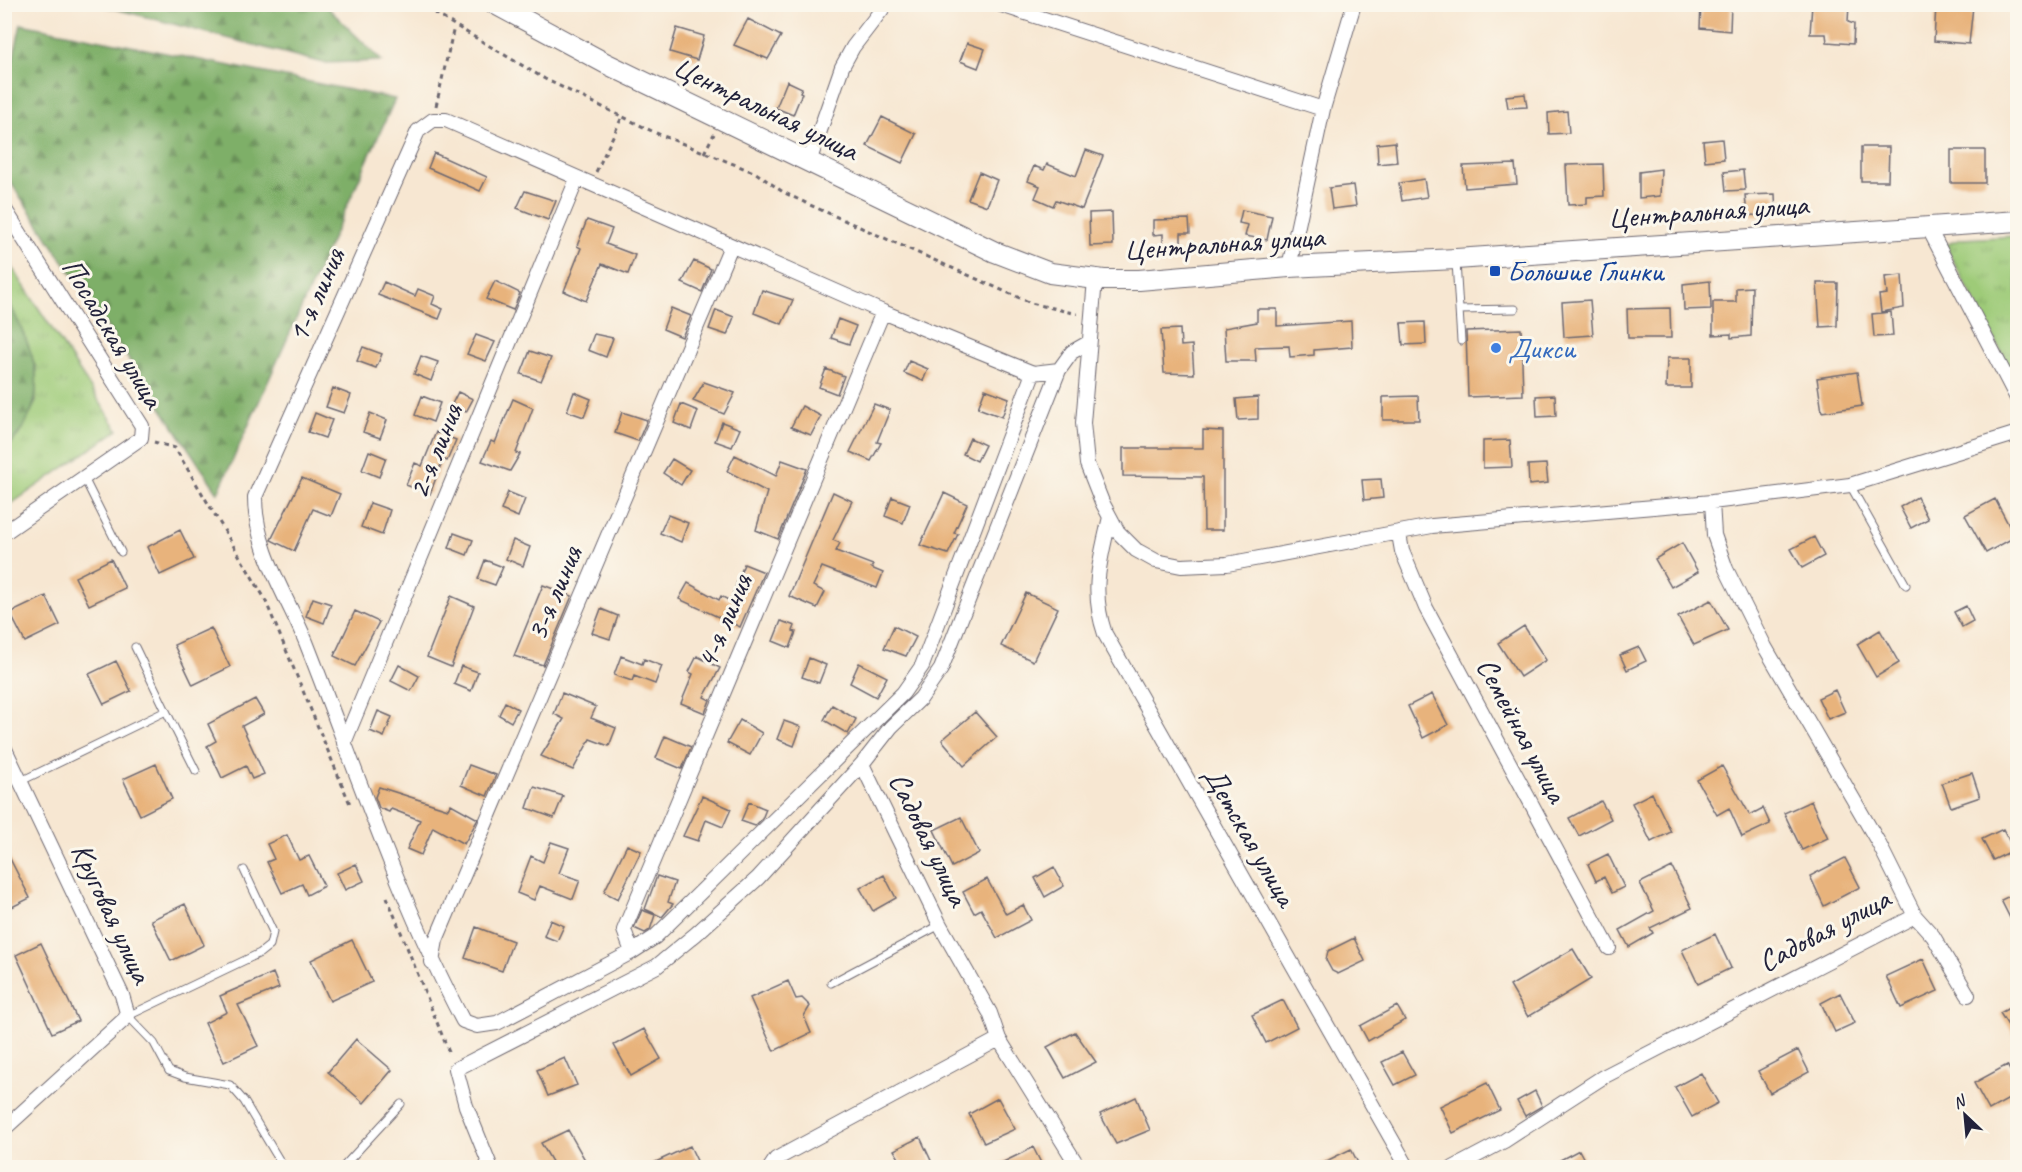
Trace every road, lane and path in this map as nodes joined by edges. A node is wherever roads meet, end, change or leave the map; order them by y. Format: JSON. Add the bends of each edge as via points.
{"nodes":[{"id":1,"x":419,"y":4,"type":"edge"},
{"id":2,"x":495,"y":4,"type":"edge"},
{"id":3,"x":886,"y":4,"type":"edge"},
{"id":4,"x":1354,"y":4,"type":"edge"},
{"id":5,"x":1001,"y":5,"type":"edge"},
{"id":6,"x":454,"y":27,"type":"junction"},
{"id":7,"x":1323,"y":109,"type":"junction"},
{"id":8,"x":622,"y":117,"type":"junction"},
{"id":9,"x":433,"y":120,"type":"junction"},
{"id":10,"x":809,"y":162,"type":"junction"},
{"id":11,"x":577,"y":179,"type":"junction"},
{"id":12,"x":590,"y":185,"type":"junction"},
{"id":13,"x":4,"y":208,"type":"edge"},
{"id":14,"x":2018,"y":220,"type":"edge"},
{"id":15,"x":1928,"y":227,"type":"junction"},
{"id":16,"x":731,"y":246,"type":"junction"},
{"id":17,"x":1456,"y":259,"type":"junction"},
{"id":18,"x":1289,"y":267,"type":"junction"},
{"id":19,"x":1095,"y":279,"type":"junction"},
{"id":20,"x":1515,"y":309,"type":"dead end"},
{"id":21,"x":1459,"y":310,"type":"junction"},
{"id":22,"x":883,"y":312,"type":"junction"},
{"id":23,"x":1091,"y":314,"type":"junction"},
{"id":24,"x":1461,"y":341,"type":"dead end"},
{"id":25,"x":1088,"y":343,"type":"junction"},
{"id":26,"x":1059,"y":370,"type":"junction"},
{"id":27,"x":1033,"y":374,"type":"junction"},
{"id":28,"x":2018,"y":400,"type":"edge"},
{"id":29,"x":2018,"y":433,"type":"edge"},
{"id":30,"x":141,"y":438,"type":"junction"},
{"id":31,"x":84,"y":478,"type":"junction"},
{"id":32,"x":1850,"y":485,"type":"junction"},
{"id":33,"x":1712,"y":502,"type":"junction"},
{"id":34,"x":1110,"y":517,"type":"junction"},
{"id":35,"x":4,"y":533,"type":"edge"},
{"id":36,"x":1399,"y":534,"type":"junction"},
{"id":37,"x":121,"y":552,"type":"dead end"},
{"id":38,"x":1906,"y":585,"type":"dead end"},
{"id":39,"x":135,"y":647,"type":"dead end"},
{"id":40,"x":166,"y":711,"type":"junction"},
{"id":41,"x":344,"y":743,"type":"junction"},
{"id":42,"x":4,"y":747,"type":"edge"},
{"id":43,"x":862,"y":764,"type":"junction"},
{"id":44,"x":196,"y":771,"type":"dead end"},
{"id":45,"x":21,"y":781,"type":"junction"},
{"id":46,"x":352,"y":808,"type":"dead end"},
{"id":47,"x":244,"y":870,"type":"dead end"},
{"id":48,"x":386,"y":895,"type":"dead end"},
{"id":49,"x":1915,"y":916,"type":"junction"},
{"id":50,"x":940,"y":924,"type":"junction"},
{"id":51,"x":1609,"y":948,"type":"dead end"},
{"id":52,"x":632,"y":952,"type":"junction"},
{"id":53,"x":432,"y":962,"type":"junction"},
{"id":54,"x":831,"y":983,"type":"dead end"},
{"id":55,"x":1968,"y":995,"type":"dead end"},
{"id":56,"x":128,"y":1016,"type":"junction"},
{"id":57,"x":999,"y":1039,"type":"junction"},
{"id":58,"x":456,"y":1069,"type":"junction"},
{"id":59,"x":401,"y":1104,"type":"dead end"},
{"id":60,"x":4,"y":1129,"type":"edge"},
{"id":61,"x":284,"y":1167,"type":"edge"},
{"id":62,"x":342,"y":1167,"type":"edge"},
{"id":63,"x":491,"y":1167,"type":"edge"},
{"id":64,"x":770,"y":1167,"type":"edge"},
{"id":65,"x":1078,"y":1167,"type":"edge"},
{"id":66,"x":1408,"y":1167,"type":"edge"},
{"id":67,"x":1453,"y":1167,"type":"edge"}],
"edges":[{"from":1,"to":6,"type":"path"},
{"from":2,"to":10,"type":"main road","name":"Центральная улица","via":[[605,63]]},
{"from":3,"to":10,"type":"street","via":[[842,67]]},
{"from":4,"to":7,"type":"street"},
{"from":5,"to":7,"type":"street"},
{"from":6,"to":8,"type":"path"},
{"from":6,"to":9,"type":"path"},
{"from":7,"to":18,"type":"street"},
{"from":8,"to":12,"type":"path"},
{"from":8,"to":23,"type":"path","via":[[756,173],[783,192],[988,285],[1053,310]]},
{"from":9,"to":11,"type":"street","via":[[446,120]]},
{"from":9,"to":41,"type":"street","name":"1-я линия","via":[[418,131],[255,497],[255,519],[262,546],[305,640]]},
{"from":10,"to":19,"type":"main road","name":"Центральная улица","via":[[1024,265]]},
{"from":11,"to":12,"type":"street"},
{"from":11,"to":41,"type":"street","name":"2-я линия"},
{"from":12,"to":16,"type":"street"},
{"from":13,"to":30,"type":"street","name":"Посадская улица","via":[[134,411],[142,426]]},
{"from":14,"to":15,"type":"main road","name":"Центральная улица"},
{"from":15,"to":17,"type":"main road","name":"Центральная улица"},
{"from":15,"to":28,"type":"street"},
{"from":16,"to":22,"type":"street"},
{"from":16,"to":53,"type":"street","name":"3-я линия","via":[[436,940]]},
{"from":17,"to":18,"type":"main road","name":"Центральная улица"},
{"from":17,"to":21,"type":"lane"},
{"from":18,"to":19,"type":"main road","name":"Центральная улица","via":[[1166,279]]},
{"from":19,"to":23,"type":"street"},
{"from":20,"to":21,"type":"lane"},
{"from":21,"to":24,"type":"lane"},
{"from":22,"to":27,"type":"street"},
{"from":22,"to":52,"type":"street","name":"4-я линия","via":[[624,930]]},
{"from":23,"to":25,"type":"street"},
{"from":25,"to":26,"type":"street","name":"Садовая улица","via":[[1071,352]]},
{"from":25,"to":34,"type":"street","via":[[1083,423],[1087,464]]},
{"from":26,"to":27,"type":"street"},
{"from":26,"to":43,"type":"street","name":"Садовая улица","via":[[941,669],[921,698]]},
{"from":27,"to":52,"type":"street","via":[[922,666],[903,693],[655,937]]},
{"from":29,"to":32,"type":"street"},
{"from":30,"to":31,"type":"street","name":"Посадская улица"},
{"from":30,"to":46,"type":"path","via":[[175,448],[264,597]]},
{"from":31,"to":35,"type":"street","name":"Посадская улица"},
{"from":31,"to":37,"type":"lane"},
{"from":32,"to":33,"type":"street"},
{"from":32,"to":38,"type":"lane"},
{"from":33,"to":36,"type":"street","via":[[1432,526]]},
{"from":33,"to":49,"type":"street","name":"Садовая улица","via":[[1714,535],[1726,569],[1765,647],[1878,842]]},
{"from":34,"to":36,"type":"street","via":[[1136,550],[1156,561],[1181,566],[1227,564],[1333,542]]},
{"from":34,"to":66,"type":"street","name":"Детская улица","via":[[1095,586],[1096,609],[1104,634]]},
{"from":36,"to":51,"type":"street","name":"Семейная улица","via":[[1402,551],[1431,618]]},
{"from":39,"to":40,"type":"lane"},
{"from":40,"to":44,"type":"lane"},
{"from":40,"to":45,"type":"lane"},
{"from":41,"to":53,"type":"street"},
{"from":42,"to":45,"type":"street","name":"Круговая улица"},
{"from":43,"to":50,"type":"street","name":"Садовая улица"},
{"from":43,"to":58,"type":"street","via":[[758,878],[657,966]]},
{"from":45,"to":56,"type":"street","name":"Круговая улица","via":[[122,994]]},
{"from":47,"to":56,"type":"lane","via":[[273,932],[270,945]]},
{"from":48,"to":58,"type":"path"},
{"from":49,"to":55,"type":"street","via":[[1934,936]]},
{"from":49,"to":67,"type":"street","name":"Садовая улица","via":[[1623,1065],[1504,1141]]},
{"from":50,"to":54,"type":"lane"},
{"from":50,"to":57,"type":"street","name":"Садовая улица","via":[[990,1013]]},
{"from":52,"to":53,"type":"street","via":[[496,1023],[477,1026],[463,1021]]},
{"from":56,"to":60,"type":"street","name":"Круговая улица"},
{"from":56,"to":61,"type":"lane","via":[[154,1043],[169,1071],[230,1085]]},
{"from":57,"to":64,"type":"street","via":[[776,1160]]},
{"from":57,"to":65,"type":"street","name":"Садовая улица"},
{"from":58,"to":63,"type":"street","via":[[466,1106]]},
{"from":59,"to":62,"type":"lane"}]}
